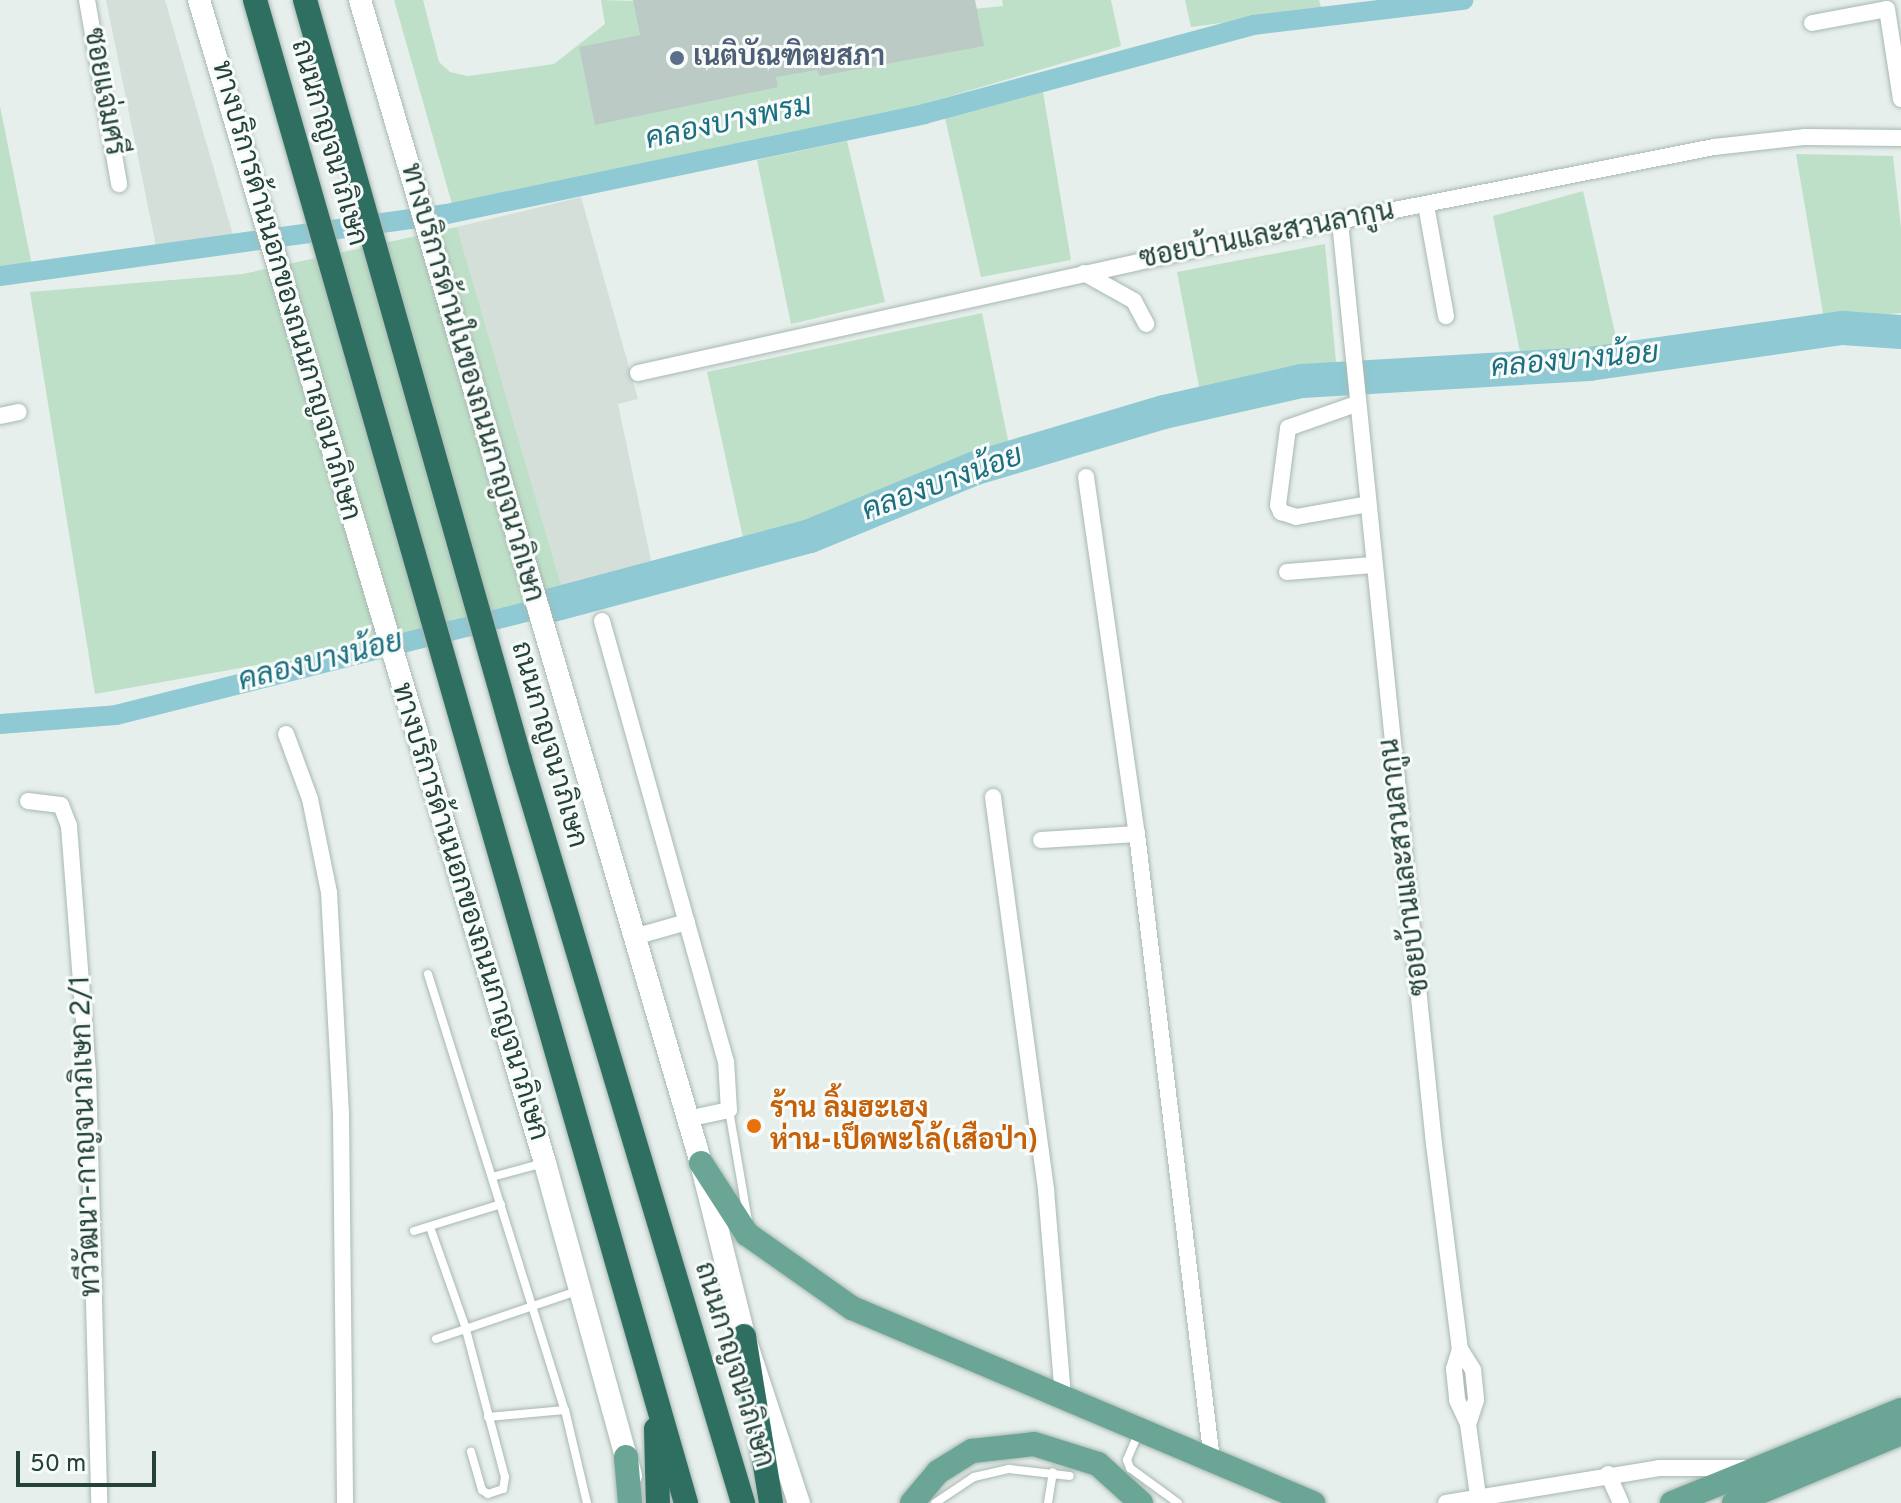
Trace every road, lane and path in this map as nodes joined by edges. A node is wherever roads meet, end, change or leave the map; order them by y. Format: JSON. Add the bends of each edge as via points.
{"nodes":[{"id":1,"x":87,"y":0,"type":"edge"},
{"id":2,"x":199,"y":0,"type":"edge"},
{"id":3,"x":255,"y":0,"type":"edge"},
{"id":4,"x":305,"y":0,"type":"edge"},
{"id":5,"x":360,"y":0,"type":"edge"},
{"id":6,"x":1894,"y":8,"type":"edge"},
{"id":7,"x":1812,"y":23,"type":"dead end"},
{"id":8,"x":1901,"y":99,"type":"edge"},
{"id":9,"x":1901,"y":138,"type":"edge"},
{"id":10,"x":119,"y":184,"type":"dead end"},
{"id":11,"x":1426,"y":205,"type":"junction"},
{"id":12,"x":1340,"y":222,"type":"junction"},
{"id":13,"x":1084,"y":273,"type":"junction"},
{"id":14,"x":1446,"y":316,"type":"dead end"},
{"id":15,"x":1146,"y":324,"type":"dead end"},
{"id":16,"x":638,"y":373,"type":"dead end"},
{"id":17,"x":1356,"y":404,"type":"junction"},
{"id":18,"x":19,"y":412,"type":"dead end"},
{"id":19,"x":0,"y":416,"type":"edge"},
{"id":20,"x":1086,"y":477,"type":"dead end"},
{"id":21,"x":1368,"y":504,"type":"junction"},
{"id":22,"x":1373,"y":565,"type":"junction"},
{"id":23,"x":1287,"y":572,"type":"dead end"},
{"id":24,"x":602,"y":621,"type":"dead end"},
{"id":25,"x":286,"y":734,"type":"dead end"},
{"id":26,"x":993,"y":797,"type":"dead end"},
{"id":27,"x":28,"y":801,"type":"dead end"},
{"id":28,"x":1137,"y":834,"type":"junction"},
{"id":29,"x":1041,"y":840,"type":"dead end"},
{"id":30,"x":687,"y":922,"type":"junction"},
{"id":31,"x":634,"y":937,"type":"junction"},
{"id":32,"x":428,"y":974,"type":"dead end"},
{"id":33,"x":729,"y":1110,"type":"junction"},
{"id":34,"x":687,"y":1119,"type":"junction"},
{"id":35,"x":545,"y":1163,"type":"junction"},
{"id":36,"x":701,"y":1163,"type":"junction"},
{"id":37,"x":492,"y":1177,"type":"junction"},
{"id":38,"x":501,"y":1204,"type":"junction"},
{"id":39,"x":430,"y":1227,"type":"junction"},
{"id":40,"x":414,"y":1231,"type":"dead end"},
{"id":41,"x":747,"y":1234,"type":"junction"},
{"id":42,"x":577,"y":1291,"type":"junction"},
{"id":43,"x":533,"y":1305,"type":"junction"},
{"id":44,"x":465,"y":1326,"type":"junction"},
{"id":45,"x":744,"y":1336,"type":"junction"},
{"id":46,"x":436,"y":1339,"type":"dead end"},
{"id":47,"x":655,"y":1395,"type":"junction"},
{"id":48,"x":1063,"y":1397,"type":"junction"},
{"id":49,"x":565,"y":1410,"type":"junction"},
{"id":50,"x":1901,"y":1410,"type":"edge"},
{"id":51,"x":488,"y":1417,"type":"junction"},
{"id":52,"x":1140,"y":1430,"type":"junction"},
{"id":53,"x":1901,"y":1433,"type":"edge"},
{"id":54,"x":471,"y":1452,"type":"dead end"},
{"id":55,"x":626,"y":1457,"type":"junction"},
{"id":56,"x":1212,"y":1460,"type":"junction"},
{"id":57,"x":1757,"y":1468,"type":"junction"},
{"id":58,"x":1053,"y":1472,"type":"junction"},
{"id":59,"x":1608,"y":1474,"type":"junction"},
{"id":60,"x":1070,"y":1476,"type":"dead end"},
{"id":61,"x":1478,"y":1496,"type":"junction"},
{"id":62,"x":99,"y":1503,"type":"edge"},
{"id":63,"x":345,"y":1503,"type":"edge"},
{"id":64,"x":587,"y":1503,"type":"edge"},
{"id":65,"x":630,"y":1503,"type":"edge"},
{"id":66,"x":639,"y":1503,"type":"edge"},
{"id":67,"x":658,"y":1503,"type":"edge"},
{"id":68,"x":686,"y":1503,"type":"edge"},
{"id":69,"x":743,"y":1503,"type":"edge"},
{"id":70,"x":771,"y":1503,"type":"edge"},
{"id":71,"x":799,"y":1503,"type":"edge"},
{"id":72,"x":912,"y":1503,"type":"edge"},
{"id":73,"x":935,"y":1503,"type":"edge"},
{"id":74,"x":1048,"y":1503,"type":"edge"},
{"id":75,"x":1141,"y":1503,"type":"edge"},
{"id":76,"x":1178,"y":1503,"type":"edge"},
{"id":77,"x":1313,"y":1503,"type":"edge"},
{"id":78,"x":1446,"y":1503,"type":"edge"},
{"id":79,"x":1621,"y":1503,"type":"edge"},
{"id":80,"x":1672,"y":1503,"type":"edge"},
{"id":81,"x":1734,"y":1503,"type":"edge"}],
"edges":[{"from":1,"to":10,"type":"street","name":"ซอยแจ่มศรี"},
{"from":2,"to":35,"type":"main road","name":"ทางบริการด้านนอกของถนนกาญจนาภิเษก"},
{"from":3,"to":47,"type":"highway","name":"ถนนกาญจนาภิเษก"},
{"from":4,"to":69,"type":"highway","name":"ถนนกาญจนาภิเษก","via":[[520,759]]},
{"from":5,"to":31,"type":"main road","name":"ทางบริการด้านในของถนนกาญจนาภิเษก"},
{"from":6,"to":7,"type":"street"},
{"from":6,"to":8,"type":"street"},
{"from":9,"to":11,"type":"street","name":"ซอยบ้านและสวนลากูน","via":[[1756,140]]},
{"from":11,"to":12,"type":"street","name":"ซอยบ้านและสวนลากูน"},
{"from":11,"to":14,"type":"street"},
{"from":12,"to":13,"type":"street","name":"ซอยบ้านและสวนลากูน"},
{"from":12,"to":17,"type":"street","name":"ซอยบ้านและสวนลากูน"},
{"from":13,"to":15,"type":"street","via":[[1134,301]]},
{"from":13,"to":16,"type":"street","name":"ซอยบ้านและสวนลากูน"},
{"from":17,"to":21,"type":"street","name":"ซอยบ้านและสวนลากูน"},
{"from":17,"to":21,"type":"street","via":[[1288,428],[1278,505],[1281,512],[1296,517]]},
{"from":18,"to":19,"type":"street"},
{"from":20,"to":28,"type":"street"},
{"from":21,"to":22,"type":"street","name":"ซอยบ้านและสวนลากูน"},
{"from":22,"to":23,"type":"street"},
{"from":22,"to":61,"type":"street","name":"ซอยบ้านและสวนลากูน","via":[[1460,1349],[1473,1370],[1476,1400],[1468,1424]]},
{"from":24,"to":30,"type":"street"},
{"from":25,"to":63,"type":"street","via":[[310,799],[329,892],[341,1114]]},
{"from":26,"to":48,"type":"street","via":[[1046,1190]]},
{"from":27,"to":62,"type":"street","name":"ทวีวัฒนา-กาญจนาภิเษก 2/1","via":[[61,805],[71,841],[88,1072]]},
{"from":28,"to":29,"type":"street"},
{"from":28,"to":56,"type":"street"},
{"from":30,"to":31,"type":"street"},
{"from":30,"to":33,"type":"street","via":[[726,1061]]},
{"from":31,"to":34,"type":"main road","name":"ทางบริการด้านในของถนนกาญจนาภิเษก"},
{"from":32,"to":37,"type":"lane"},
{"from":33,"to":34,"type":"street"},
{"from":33,"to":41,"type":"lane","via":[[743,1175]]},
{"from":34,"to":36,"type":"main road","name":"ทางบริการด้านในของถนนกาญจนาภิเษก"},
{"from":35,"to":37,"type":"lane"},
{"from":35,"to":42,"type":"main road","name":"ทางบริการด้านนอกของถนนกาญจนาภิเษก"},
{"from":36,"to":41,"type":"main road"},
{"from":36,"to":45,"type":"main road","name":"ทางบริการด้านในของถนนกาญจนาภิเษก"},
{"from":37,"to":38,"type":"lane"},
{"from":38,"to":39,"type":"lane"},
{"from":38,"to":43,"type":"lane"},
{"from":39,"to":40,"type":"lane"},
{"from":39,"to":44,"type":"lane"},
{"from":41,"to":48,"type":"main road","via":[[852,1308]]},
{"from":42,"to":43,"type":"lane"},
{"from":42,"to":55,"type":"main road","name":"ทางบริการด้านนอกของถนนกาญจนาภิเษก"},
{"from":43,"to":44,"type":"lane"},
{"from":43,"to":49,"type":"lane"},
{"from":44,"to":46,"type":"lane"},
{"from":44,"to":51,"type":"lane"},
{"from":45,"to":70,"type":"highway"},
{"from":45,"to":71,"type":"main road","name":"ทางบริการด้านในของถนนกาญจนาภิเษก"},
{"from":47,"to":67,"type":"highway"},
{"from":47,"to":68,"type":"highway","name":"ถนนกาญจนาภิเษก"},
{"from":48,"to":52,"type":"main road"},
{"from":49,"to":51,"type":"lane"},
{"from":49,"to":64,"type":"lane"},
{"from":50,"to":57,"type":"main road"},
{"from":51,"to":54,"type":"lane","via":[[505,1477],[503,1489],[488,1494],[482,1490]]},
{"from":52,"to":56,"type":"main road"},
{"from":52,"to":76,"type":"lane","via":[[1127,1460],[1130,1468]]},
{"from":53,"to":81,"type":"main road"},
{"from":55,"to":65,"type":"main road"},
{"from":55,"to":66,"type":"main road","name":"ทางบริการด้านนอกของถนนกาญจนาภิเษก"},
{"from":56,"to":77,"type":"main road"},
{"from":57,"to":59,"type":"street"},
{"from":57,"to":80,"type":"main road"},
{"from":58,"to":60,"type":"lane"},
{"from":58,"to":73,"type":"lane","via":[[1009,1469],[974,1477]]},
{"from":58,"to":74,"type":"lane"},
{"from":59,"to":61,"type":"street"},
{"from":59,"to":79,"type":"street"},
{"from":61,"to":78,"type":"street"},
{"from":72,"to":75,"type":"main road","via":[[938,1472],[987,1447],[1034,1444],[1080,1455],[1115,1476]]}]}
